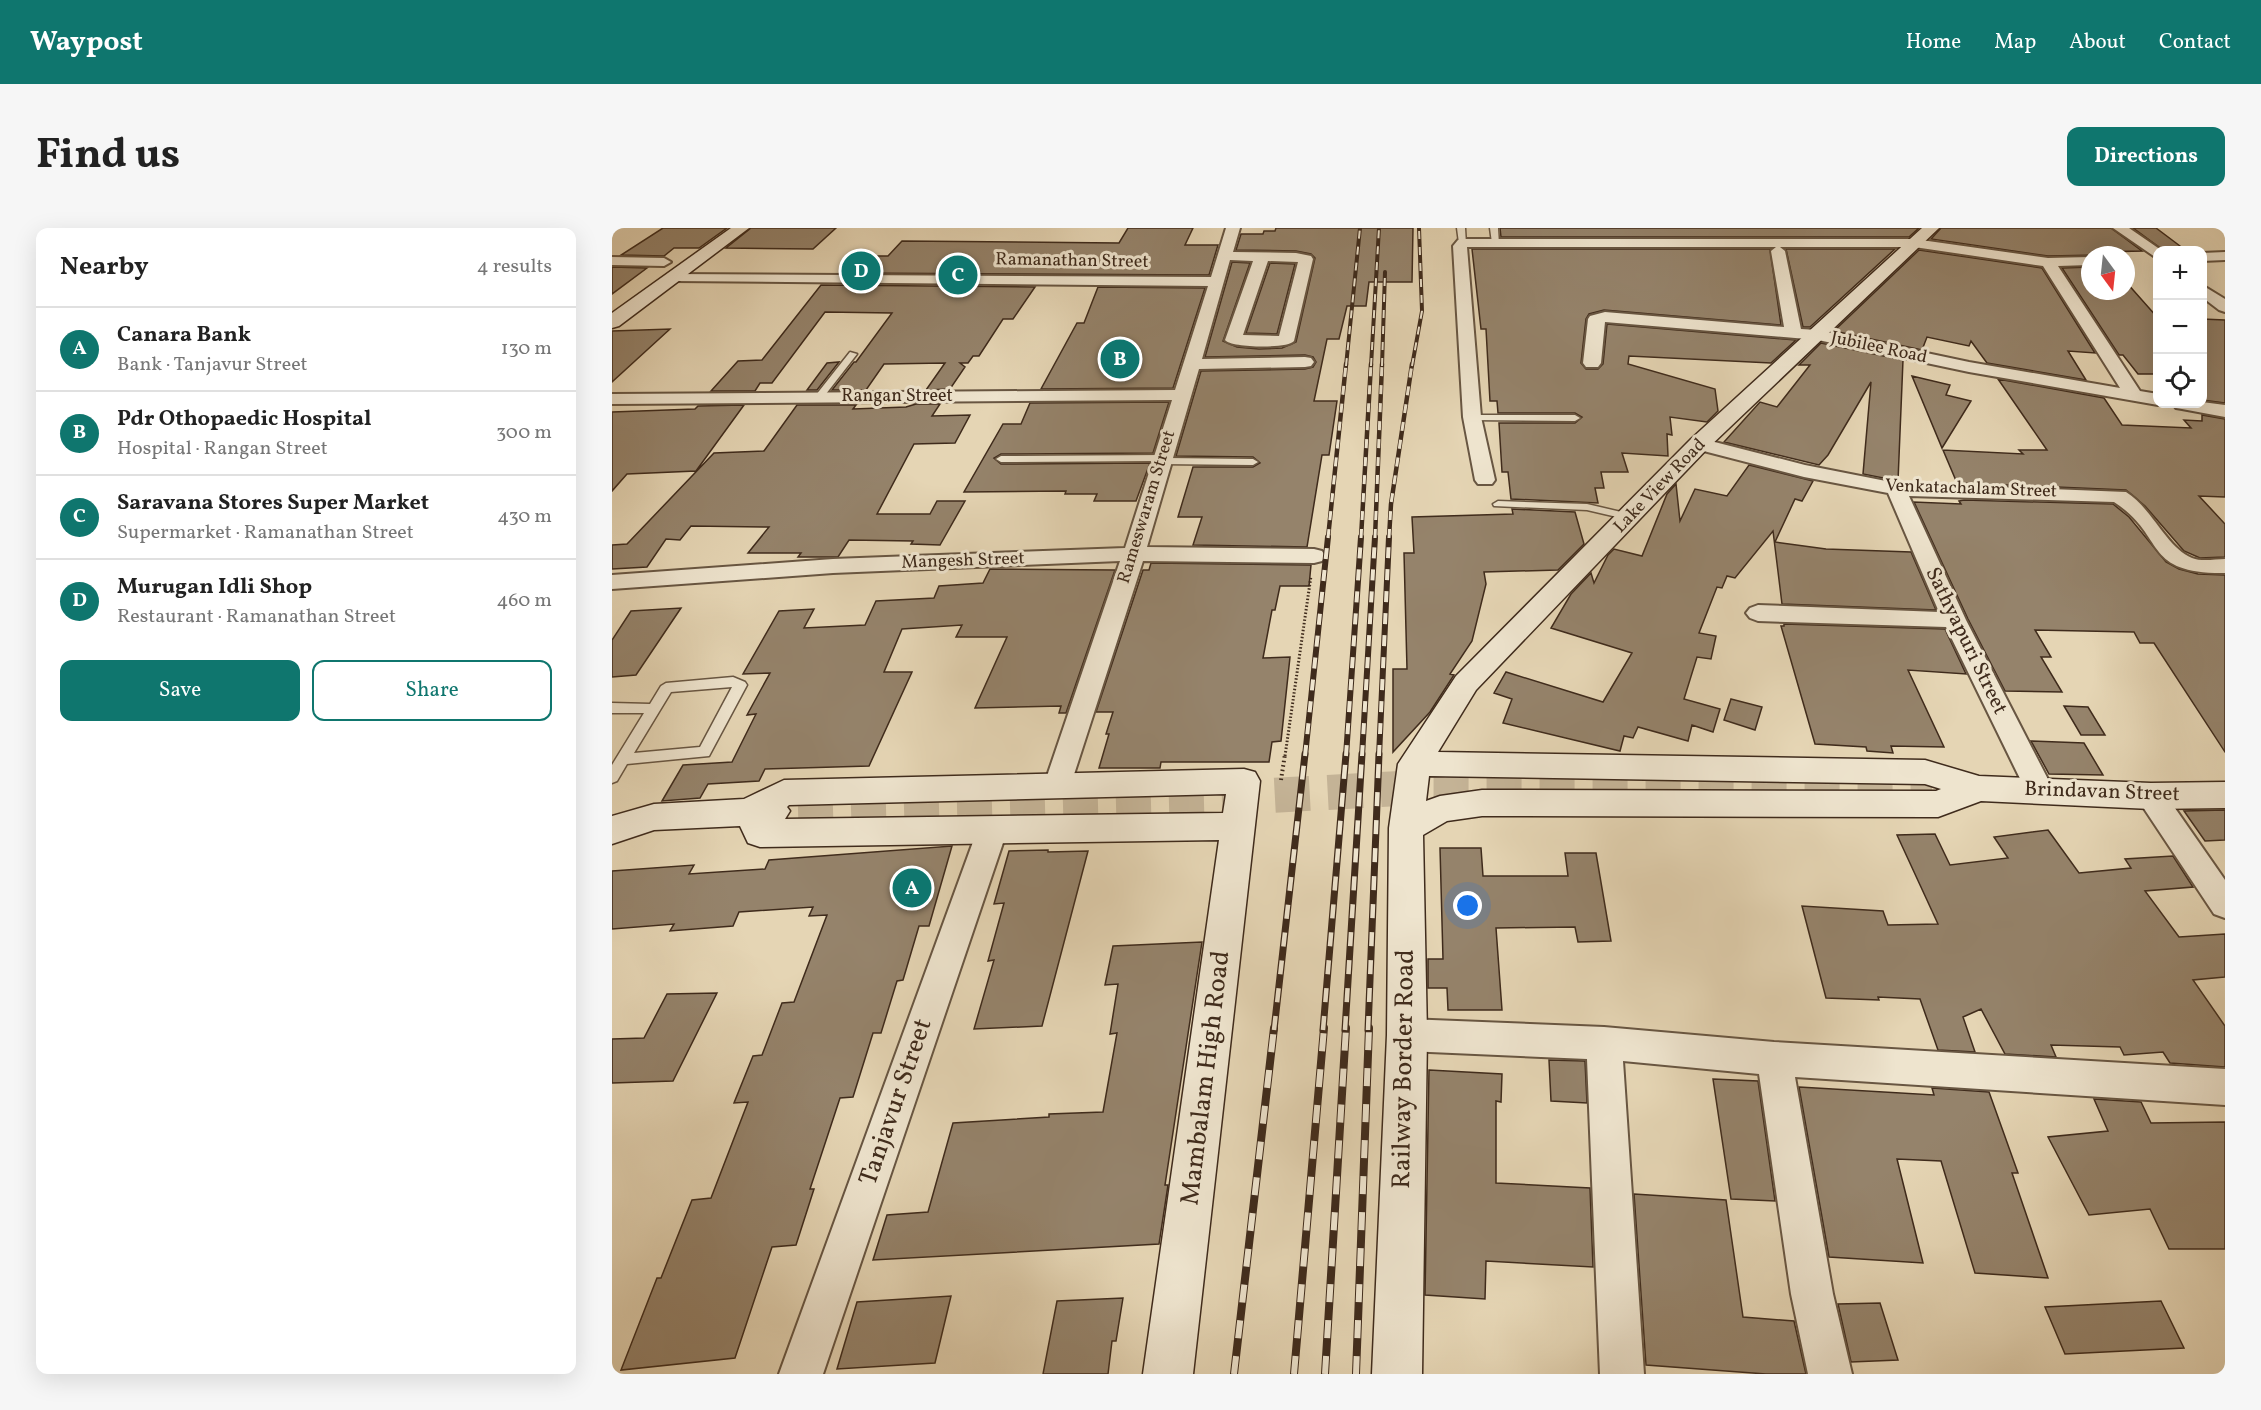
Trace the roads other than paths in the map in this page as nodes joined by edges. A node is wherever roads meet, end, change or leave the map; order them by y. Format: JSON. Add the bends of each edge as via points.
{"nodes":[{"id":1,"x":728,"y":228,"type":"edge"},
{"id":2,"x":736,"y":228,"type":"edge"},
{"id":3,"x":741,"y":228,"type":"edge"},
{"id":4,"x":1233,"y":228,"type":"edge"},
{"id":5,"x":1494,"y":228,"type":"edge"},
{"id":6,"x":1590,"y":228,"type":"edge"},
{"id":7,"x":2120,"y":228,"type":"edge"},
{"id":8,"x":1462,"y":235,"type":"edge"},
{"id":9,"x":1922,"y":235,"type":"edge"},
{"id":10,"x":705,"y":237,"type":"edge"},
{"id":11,"x":1783,"y":240,"type":"edge"},
{"id":12,"x":1496,"y":243,"type":"junction"},
{"id":13,"x":1592,"y":244,"type":"junction"},
{"id":14,"x":2153,"y":254,"type":"edge"},
{"id":15,"x":1225,"y":255,"type":"junction"},
{"id":16,"x":1262,"y":256,"type":"junction"},
{"id":17,"x":2225,"y":256,"type":"edge"},
{"id":18,"x":2207,"y":257,"type":"edge"},
{"id":19,"x":2153,"y":258,"type":"edge"},
{"id":20,"x":2136,"y":260,"type":"dead end"},
{"id":21,"x":612,"y":261,"type":"edge"},
{"id":22,"x":2081,"y":261,"type":"edge"},
{"id":23,"x":2048,"y":262,"type":"junction"},
{"id":24,"x":671,"y":265,"type":"junction"},
{"id":25,"x":1216,"y":282,"type":"junction"},
{"id":26,"x":2207,"y":294,"type":"edge"},
{"id":27,"x":612,"y":303,"type":"edge"},
{"id":28,"x":2225,"y":307,"type":"edge"},
{"id":29,"x":612,"y":311,"type":"edge"},
{"id":30,"x":612,"y":322,"type":"edge"},
{"id":31,"x":1793,"y":331,"type":"junction"},
{"id":32,"x":1818,"y":335,"type":"junction"},
{"id":33,"x":853,"y":354,"type":"dead end"},
{"id":34,"x":1305,"y":362,"type":"dead end"},
{"id":35,"x":1592,"y":363,"type":"dead end"},
{"id":36,"x":1191,"y":364,"type":"junction"},
{"id":37,"x":1181,"y":395,"type":"junction"},
{"id":38,"x":2134,"y":396,"type":"junction"},
{"id":39,"x":819,"y":397,"type":"junction"},
{"id":40,"x":612,"y":399,"type":"edge"},
{"id":41,"x":2153,"y":399,"type":"edge"},
{"id":42,"x":2206,"y":408,"type":"edge"},
{"id":43,"x":2225,"y":411,"type":"edge"},
{"id":44,"x":1472,"y":417,"type":"junction"},
{"id":45,"x":1575,"y":418,"type":"dead end"},
{"id":46,"x":1699,"y":444,"type":"junction"},
{"id":47,"x":1001,"y":459,"type":"dead end"},
{"id":48,"x":1162,"y":460,"type":"junction"},
{"id":49,"x":1253,"y":462,"type":"dead end"},
{"id":50,"x":1485,"y":480,"type":"dead end"},
{"id":51,"x":1896,"y":489,"type":"junction"},
{"id":52,"x":1498,"y":504,"type":"dead end"},
{"id":53,"x":1630,"y":517,"type":"junction"},
{"id":54,"x":1134,"y":554,"type":"junction"},
{"id":55,"x":1314,"y":556,"type":"road end"},
{"id":56,"x":2225,"y":566,"type":"edge"},
{"id":57,"x":612,"y":582,"type":"edge"},
{"id":58,"x":1758,"y":613,"type":"dead end"},
{"id":59,"x":1954,"y":620,"type":"junction"},
{"id":60,"x":612,"y":708,"type":"edge"},
{"id":61,"x":652,"y":711,"type":"junction"},
{"id":62,"x":623,"y":759,"type":"junction"},
{"id":63,"x":1414,"y":764,"type":"junction"},
{"id":64,"x":612,"y":777,"type":"edge"},
{"id":65,"x":1058,"y":785,"type":"junction"},
{"id":66,"x":1932,"y":787,"type":"tunnel mouth"},
{"id":67,"x":1979,"y":788,"type":"junction"},
{"id":68,"x":2040,"y":790,"type":"junction"},
{"id":69,"x":2225,"y":795,"type":"edge"},
{"id":70,"x":2151,"y":796,"type":"junction"},
{"id":71,"x":612,"y":807,"type":"edge"},
{"id":72,"x":798,"y":809,"type":"tunnel mouth"},
{"id":73,"x":750,"y":812,"type":"junction"},
{"id":74,"x":654,"y":817,"type":"junction"},
{"id":75,"x":1239,"y":826,"type":"junction"},
{"id":76,"x":1406,"y":828,"type":"junction"},
{"id":77,"x":612,"y":830,"type":"edge"},
{"id":78,"x":992,"y":831,"type":"junction"},
{"id":79,"x":2225,"y":905,"type":"edge"},
{"id":80,"x":1407,"y":1035,"type":"junction"},
{"id":81,"x":1604,"y":1043,"type":"junction"},
{"id":82,"x":1774,"y":1059,"type":"junction"},
{"id":83,"x":2225,"y":1087,"type":"edge"},
{"id":84,"x":801,"y":1374,"type":"edge"},
{"id":85,"x":1168,"y":1374,"type":"edge"},
{"id":86,"x":1397,"y":1374,"type":"edge"},
{"id":87,"x":1622,"y":1374,"type":"edge"},
{"id":88,"x":1830,"y":1374,"type":"edge"}],
"edges":[{"from":1,"to":10,"type":"street"},
{"from":2,"to":10,"type":"street","via":[[725,237]]},
{"from":3,"to":24,"type":"street"},
{"from":4,"to":15,"type":"street","name":"Rameswaram Street"},
{"from":5,"to":12,"type":"lane"},
{"from":6,"to":13,"type":"street"},
{"from":7,"to":14,"type":"street"},
{"from":8,"to":12,"type":"street"},
{"from":8,"to":44,"type":"street"},
{"from":9,"to":13,"type":"street"},
{"from":9,"to":23,"type":"street"},
{"from":9,"to":32,"type":"street","name":"Lake View Road"},
{"from":10,"to":29,"type":"street"},
{"from":11,"to":31,"type":"street"},
{"from":12,"to":13,"type":"street"},
{"from":15,"to":16,"type":"street"},
{"from":15,"to":25,"type":"street","name":"Rameswaram Street"},
{"from":16,"to":16,"type":"street","via":[[1306,259],[1287,339],[1233,341]]},
{"from":17,"to":18,"type":"street"},
{"from":19,"to":20,"type":"street"},
{"from":21,"to":24,"type":"street","name":"Ramanathan Street"},
{"from":22,"to":23,"type":"street"},
{"from":23,"to":38,"type":"street"},
{"from":24,"to":25,"type":"street","name":"Ramanathan Street"},
{"from":24,"to":27,"type":"street","via":[[644,276]]},
{"from":24,"to":30,"type":"street"},
{"from":25,"to":36,"type":"street","name":"Rameswaram Street"},
{"from":26,"to":28,"type":"street"},
{"from":31,"to":32,"type":"street","name":"Jubilee Road"},
{"from":31,"to":35,"type":"street","name":"Jubilee Road","via":[[1598,317]]},
{"from":32,"to":38,"type":"street","name":"Jubilee Road"},
{"from":32,"to":46,"type":"street","name":"Lake View Road"},
{"from":33,"to":39,"type":"lane"},
{"from":34,"to":36,"type":"street"},
{"from":36,"to":37,"type":"street","name":"Rameswaram Street"},
{"from":37,"to":39,"type":"street","name":"Rangan Street"},
{"from":37,"to":48,"type":"street","name":"Rameswaram Street"},
{"from":38,"to":41,"type":"street","name":"Jubilee Road"},
{"from":39,"to":40,"type":"street","name":"Rangan Street"},
{"from":42,"to":43,"type":"street"},
{"from":44,"to":45,"type":"lane"},
{"from":44,"to":50,"type":"street"},
{"from":46,"to":51,"type":"street","name":"Venkatachalam Street"},
{"from":46,"to":53,"type":"street","name":"Lake View Road"},
{"from":47,"to":48,"type":"lane"},
{"from":48,"to":49,"type":"lane"},
{"from":48,"to":54,"type":"street","name":"Rameswaram Street"},
{"from":51,"to":56,"type":"street","name":"Venkatachalam Street","via":[[2119,496],[2130,502],[2183,562]]},
{"from":51,"to":59,"type":"street","name":"Sathyapuri Street"},
{"from":52,"to":53,"type":"lane","via":[[1587,507]]},
{"from":53,"to":63,"type":"street","name":"Lake View Road","via":[[1466,683]]},
{"from":54,"to":55,"type":"street","name":"Mangesh Street"},
{"from":54,"to":57,"type":"street","name":"Mangesh Street","via":[[833,566]]},
{"from":54,"to":65,"type":"street","name":"Rameswaram Street"},
{"from":58,"to":59,"type":"street"},
{"from":59,"to":68,"type":"street","name":"Sathyapuri Street"},
{"from":60,"to":61,"type":"lane","via":[[645,707]]},
{"from":61,"to":62,"type":"lane"},
{"from":61,"to":62,"type":"lane","via":[[671,686],[733,682],[740,685],[704,752]]},
{"from":62,"to":64,"type":"lane"},
{"from":63,"to":67,"type":"street","via":[[1925,772]]},
{"from":63,"to":76,"type":"street","name":"Railway Border Road"},
{"from":65,"to":73,"type":"street","via":[[784,793]]},
{"from":65,"to":75,"type":"street","name":"Mambalam High Road","via":[[1262,780]]},
{"from":66,"to":67,"type":"street"},
{"from":67,"to":68,"type":"street","name":"Brindavan Street"},
{"from":67,"to":76,"type":"street","via":[[1938,804],[1482,803],[1440,809]]},
{"from":68,"to":70,"type":"street","name":"Brindavan Street"},
{"from":69,"to":70,"type":"street","name":"Brindavan Street"},
{"from":70,"to":79,"type":"street"},
{"from":71,"to":74,"type":"street","via":[[631,806]]},
{"from":72,"to":73,"type":"street"},
{"from":73,"to":74,"type":"street"},
{"from":73,"to":78,"type":"street","via":[[760,833]]},
{"from":74,"to":77,"type":"street"},
{"from":75,"to":78,"type":"street"},
{"from":75,"to":85,"type":"street","name":"Mambalam High Road"},
{"from":76,"to":80,"type":"street","name":"Railway Border Road"},
{"from":78,"to":84,"type":"street","name":"Tanjavur Street"},
{"from":80,"to":81,"type":"street"},
{"from":80,"to":86,"type":"street","name":"Railway Border Road"},
{"from":81,"to":82,"type":"street"},
{"from":81,"to":87,"type":"street"},
{"from":82,"to":83,"type":"street"},
{"from":82,"to":88,"type":"street","via":[[1812,1294]]}]}
